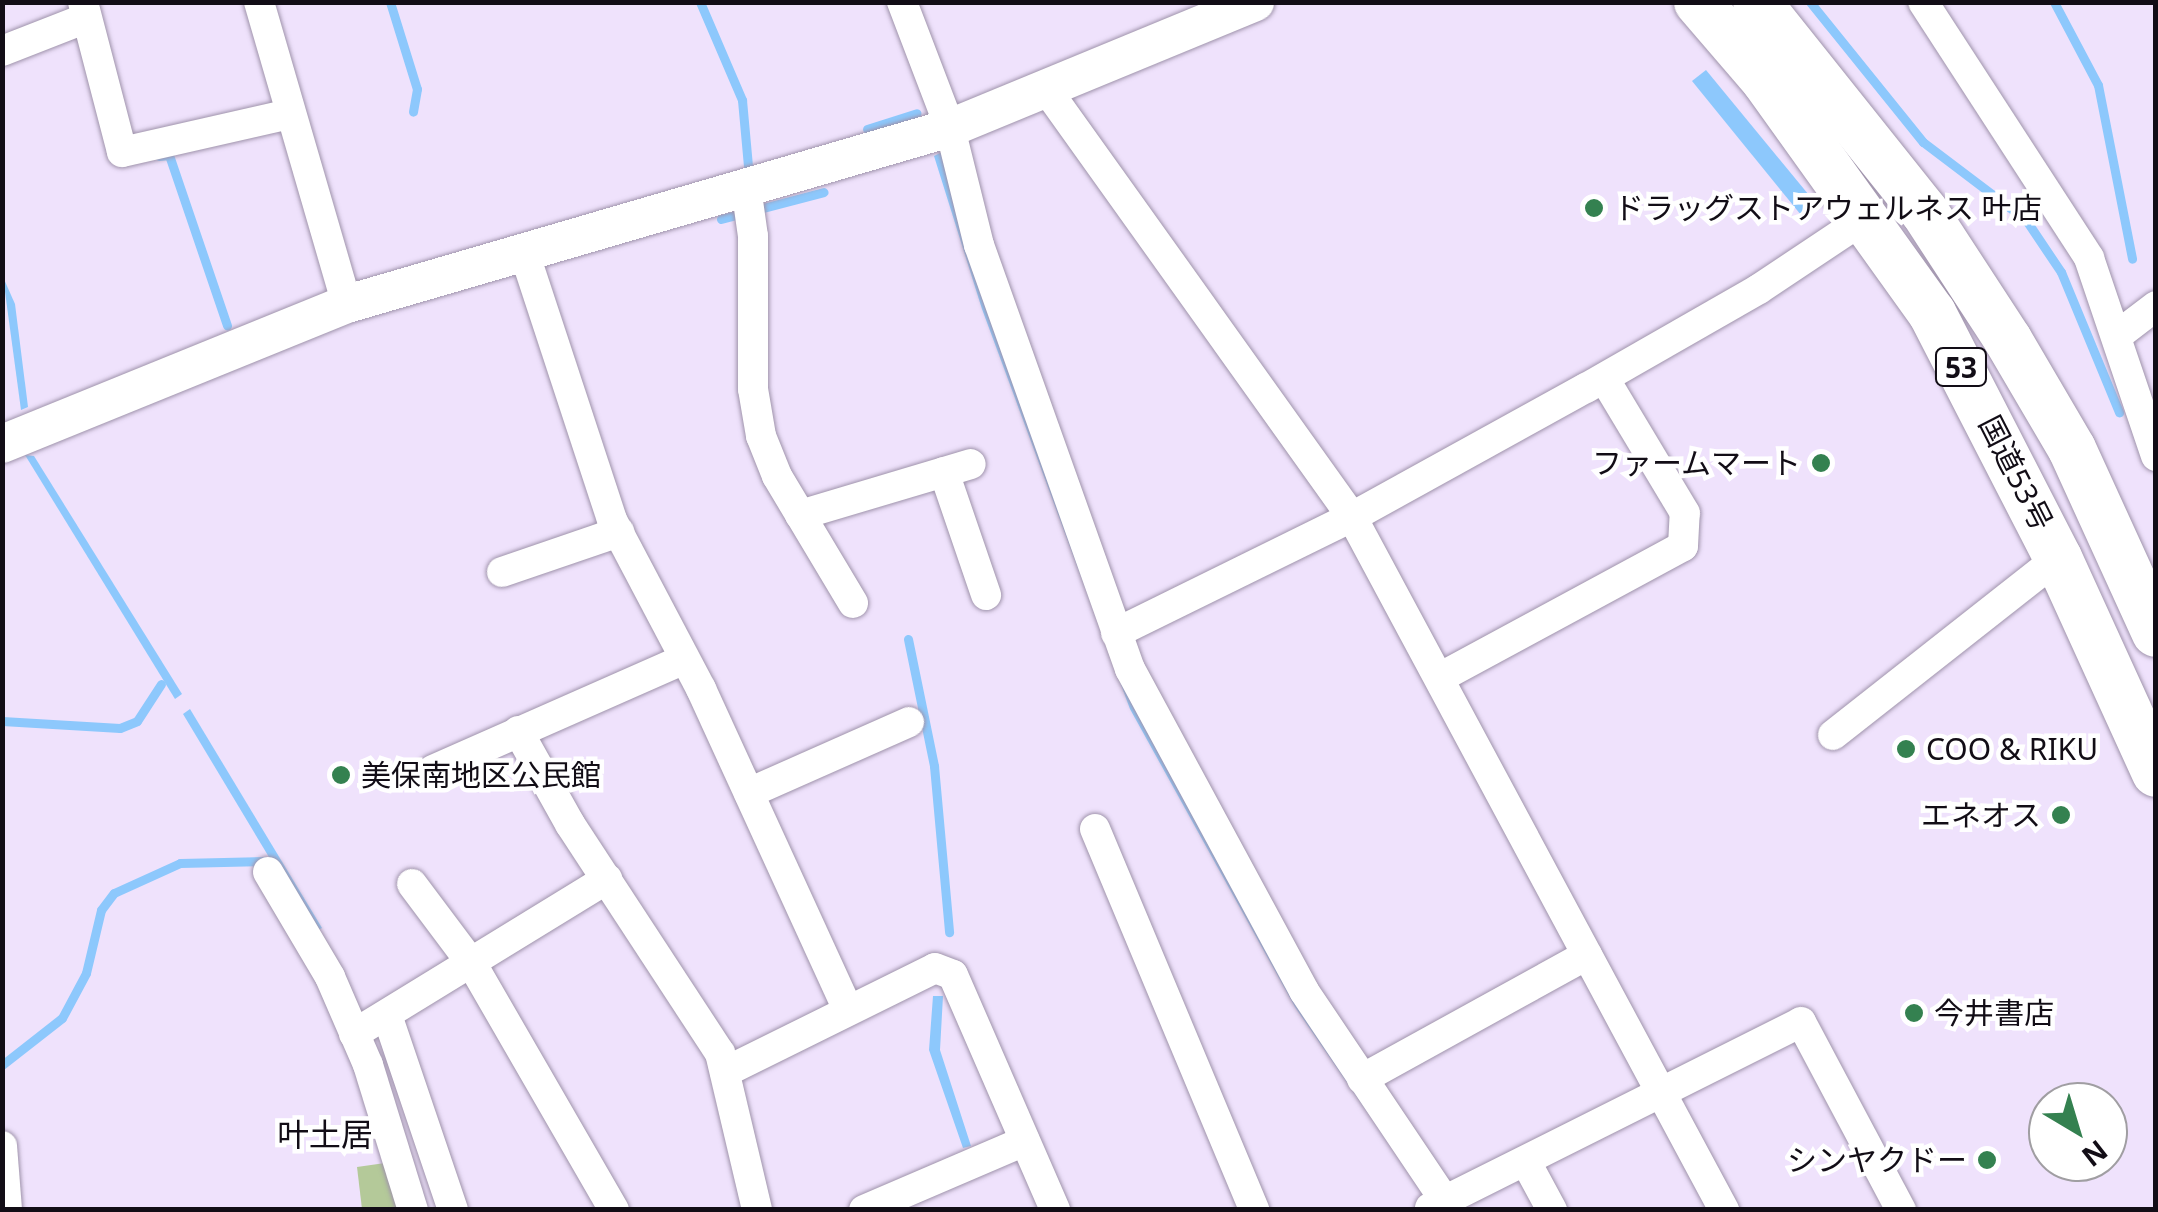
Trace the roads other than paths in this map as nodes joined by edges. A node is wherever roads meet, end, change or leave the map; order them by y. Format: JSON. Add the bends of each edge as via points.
{"nodes":[{"id":1,"x":259,"y":2,"type":"edge"},
{"id":2,"x":902,"y":2,"type":"edge"},
{"id":3,"x":1254,"y":2,"type":"edge"},
{"id":4,"x":1698,"y":2,"type":"edge"},
{"id":5,"x":1757,"y":2,"type":"edge"},
{"id":6,"x":1923,"y":2,"type":"edge"},
{"id":7,"x":84,"y":10,"type":"edge"},
{"id":8,"x":2,"y":51,"type":"edge"},
{"id":9,"x":1048,"y":90,"type":"junction"},
{"id":10,"x":289,"y":114,"type":"junction"},
{"id":11,"x":950,"y":128,"type":"junction"},
{"id":12,"x":746,"y":187,"type":"junction"},
{"id":13,"x":1866,"y":217,"type":"junction"},
{"id":14,"x":523,"y":249,"type":"junction"},
{"id":15,"x":347,"y":304,"type":"junction"},
{"id":16,"x":2156,"y":306,"type":"edge"},
{"id":17,"x":2118,"y":335,"type":"junction"},
{"id":18,"x":1604,"y":378,"type":"junction"},
{"id":19,"x":2,"y":444,"type":"edge"},
{"id":20,"x":2156,"y":456,"type":"edge"},
{"id":21,"x":800,"y":516,"type":"junction"},
{"id":22,"x":1352,"y":517,"type":"junction"},
{"id":23,"x":619,"y":532,"type":"junction"},
{"id":24,"x":2058,"y":558,"type":"junction"},
{"id":25,"x":502,"y":572,"type":"dead end"},
{"id":26,"x":986,"y":595,"type":"dead end"},
{"id":27,"x":853,"y":602,"type":"dead end"},
{"id":28,"x":1116,"y":633,"type":"junction"},
{"id":29,"x":2156,"y":633,"type":"edge"},
{"id":30,"x":685,"y":659,"type":"junction"},
{"id":31,"x":1442,"y":677,"type":"junction"},
{"id":32,"x":909,"y":722,"type":"dead end"},
{"id":33,"x":518,"y":731,"type":"junction"},
{"id":34,"x":1832,"y":735,"type":"dead end"},
{"id":35,"x":433,"y":770,"type":"dead end"},
{"id":36,"x":2156,"y":772,"type":"edge"},
{"id":37,"x":749,"y":793,"type":"junction"},
{"id":38,"x":1096,"y":829,"type":"dead end"},
{"id":39,"x":268,"y":872,"type":"dead end"},
{"id":40,"x":607,"y":879,"type":"junction"},
{"id":41,"x":412,"y":884,"type":"dead end"},
{"id":42,"x":1587,"y":955,"type":"junction"},
{"id":43,"x":472,"y":964,"type":"junction"},
{"id":44,"x":848,"y":1010,"type":"junction"},
{"id":45,"x":387,"y":1015,"type":"junction"},
{"id":46,"x":354,"y":1034,"type":"junction"},
{"id":47,"x":725,"y":1072,"type":"junction"},
{"id":48,"x":1362,"y":1079,"type":"junction"},
{"id":49,"x":1661,"y":1096,"type":"junction"},
{"id":50,"x":1024,"y":1141,"type":"junction"},
{"id":51,"x":2,"y":1146,"type":"edge"},
{"id":52,"x":1526,"y":1162,"type":"junction"},
{"id":53,"x":1436,"y":1205,"type":"edge"},
{"id":54,"x":7,"y":1210,"type":"edge"},
{"id":55,"x":413,"y":1210,"type":"edge"},
{"id":56,"x":453,"y":1210,"type":"edge"},
{"id":57,"x":614,"y":1210,"type":"edge"},
{"id":58,"x":757,"y":1210,"type":"edge"},
{"id":59,"x":864,"y":1210,"type":"edge"},
{"id":60,"x":1054,"y":1210,"type":"edge"},
{"id":61,"x":1254,"y":1210,"type":"edge"},
{"id":62,"x":1552,"y":1210,"type":"edge"},
{"id":63,"x":1724,"y":1210,"type":"edge"},
{"id":64,"x":1901,"y":1210,"type":"edge"}],
"edges":[{"from":1,"to":10,"type":"street"},
{"from":2,"to":11,"type":"street"},
{"from":3,"to":9,"type":"street"},
{"from":4,"to":13,"type":"highway","name":"国道53号","number":"53"},
{"from":5,"to":29,"type":"highway","name":"国道53号","number":"53","via":[[1924,211],[2008,340],[2072,450]]},
{"from":6,"to":17,"type":"street","via":[[2089,258]]},
{"from":7,"to":8,"type":"street"},
{"from":7,"to":10,"type":"street","via":[[122,152]]},
{"from":9,"to":11,"type":"street"},
{"from":9,"to":22,"type":"street"},
{"from":10,"to":15,"type":"street"},
{"from":11,"to":12,"type":"street"},
{"from":11,"to":28,"type":"street","via":[[979,246]]},
{"from":12,"to":14,"type":"street"},
{"from":12,"to":21,"type":"street","via":[[753,236],[753,389],[761,436]]},
{"from":13,"to":18,"type":"street","via":[[1759,289]]},
{"from":13,"to":24,"type":"highway","name":"国道53号","number":"53","via":[[1932,313]]},
{"from":14,"to":15,"type":"street"},
{"from":14,"to":23,"type":"street"},
{"from":15,"to":19,"type":"street"},
{"from":16,"to":17,"type":"street"},
{"from":17,"to":20,"type":"street"},
{"from":18,"to":22,"type":"street"},
{"from":18,"to":31,"type":"street","via":[[1685,513],[1684,546]]},
{"from":21,"to":26,"type":"street","via":[[957,468]]},
{"from":21,"to":27,"type":"street"},
{"from":22,"to":28,"type":"street"},
{"from":22,"to":31,"type":"street"},
{"from":23,"to":25,"type":"street"},
{"from":23,"to":30,"type":"street"},
{"from":24,"to":34,"type":"street"},
{"from":24,"to":36,"type":"highway","name":"国道53号","number":"53"},
{"from":28,"to":48,"type":"street","via":[[1246,892]]},
{"from":30,"to":33,"type":"street"},
{"from":30,"to":37,"type":"street"},
{"from":31,"to":42,"type":"street"},
{"from":32,"to":37,"type":"street"},
{"from":33,"to":35,"type":"street"},
{"from":33,"to":40,"type":"street"},
{"from":37,"to":44,"type":"street"},
{"from":38,"to":61,"type":"street"},
{"from":39,"to":46,"type":"street","via":[[308,936]]},
{"from":40,"to":43,"type":"street"},
{"from":40,"to":47,"type":"street","via":[[720,1053]]},
{"from":41,"to":43,"type":"street"},
{"from":42,"to":48,"type":"street"},
{"from":42,"to":49,"type":"street"},
{"from":43,"to":45,"type":"street"},
{"from":43,"to":57,"type":"street"},
{"from":44,"to":47,"type":"street"},
{"from":44,"to":50,"type":"street","via":[[935,968],[953,975]]},
{"from":45,"to":46,"type":"street"},
{"from":45,"to":56,"type":"street"},
{"from":46,"to":55,"type":"street"},
{"from":47,"to":58,"type":"street"},
{"from":48,"to":53,"type":"street"},
{"from":49,"to":52,"type":"street"},
{"from":49,"to":63,"type":"street"},
{"from":49,"to":64,"type":"street","via":[[1801,1022]]},
{"from":50,"to":59,"type":"street"},
{"from":50,"to":60,"type":"street"},
{"from":51,"to":54,"type":"street"},
{"from":52,"to":53,"type":"street"},
{"from":52,"to":62,"type":"street"}]}
